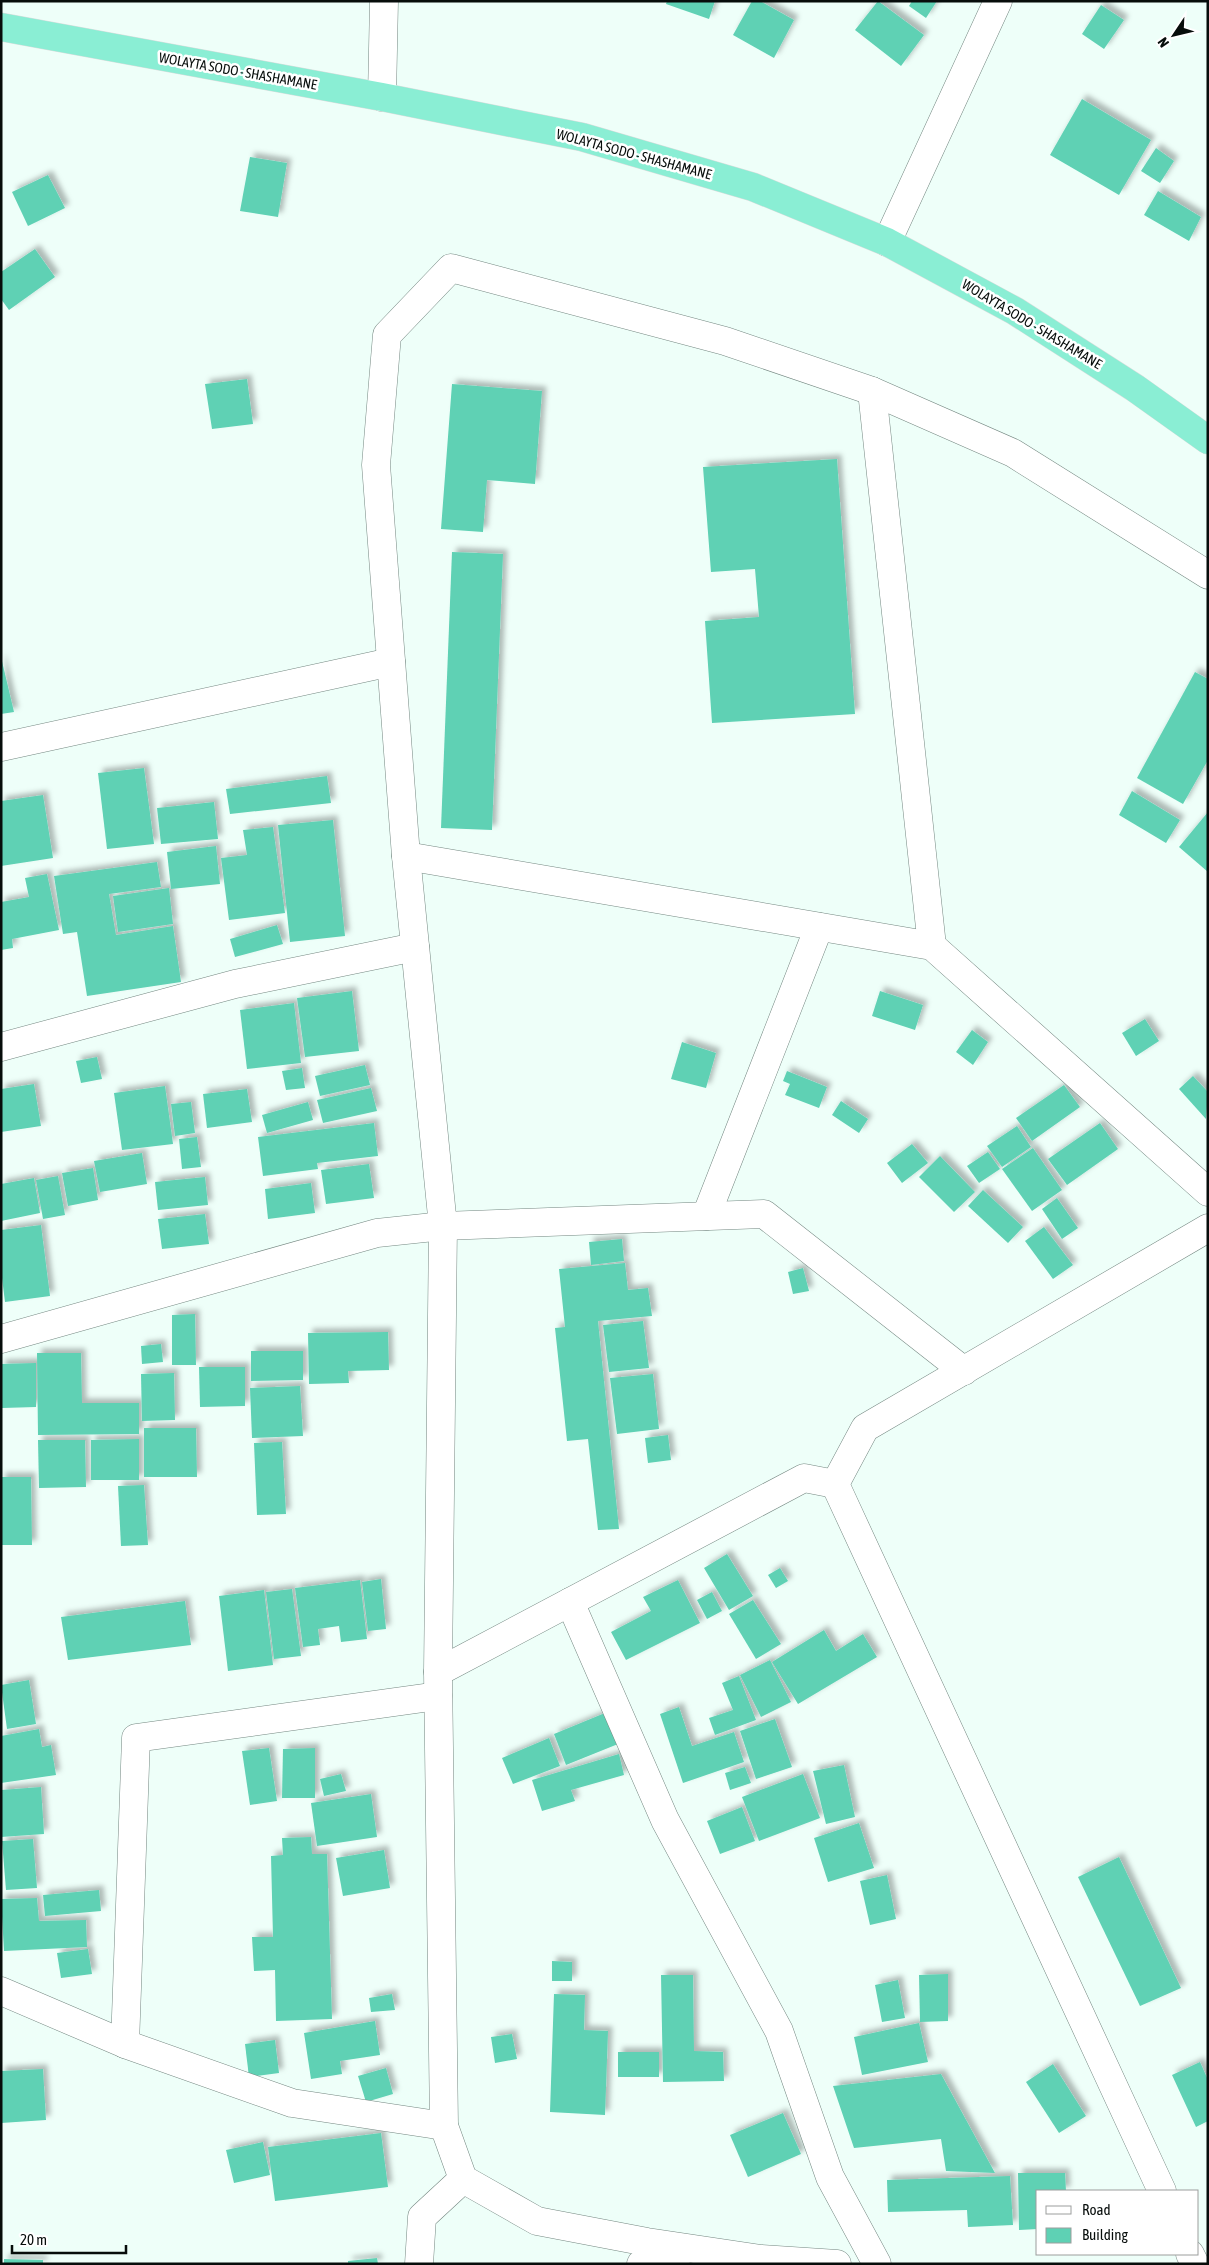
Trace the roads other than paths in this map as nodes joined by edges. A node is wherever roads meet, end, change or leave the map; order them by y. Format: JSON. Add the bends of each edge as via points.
{"nodes":[{"id":1,"x":384,"y":1,"type":"edge"},
{"id":2,"x":998,"y":1,"type":"edge"},
{"id":3,"x":1,"y":27,"type":"edge"},
{"id":4,"x":382,"y":97,"type":"junction"},
{"id":5,"x":887,"y":242,"type":"junction"},
{"id":6,"x":872,"y":392,"type":"junction"},
{"id":7,"x":1208,"y":440,"type":"edge"},
{"id":8,"x":1208,"y":575,"type":"edge"},
{"id":9,"x":391,"y":662,"type":"junction"},
{"id":10,"x":1,"y":747,"type":"edge"},
{"id":11,"x":406,"y":856,"type":"junction"},
{"id":12,"x":819,"y":927,"type":"junction"},
{"id":13,"x":932,"y":946,"type":"junction"},
{"id":14,"x":415,"y":947,"type":"junction"},
{"id":15,"x":1,"y":1047,"type":"edge"},
{"id":16,"x":1208,"y":1192,"type":"edge"},
{"id":17,"x":706,"y":1216,"type":"junction"},
{"id":18,"x":443,"y":1226,"type":"junction"},
{"id":19,"x":1208,"y":1228,"type":"edge"},
{"id":20,"x":1,"y":1339,"type":"edge"},
{"id":21,"x":964,"y":1371,"type":"junction"},
{"id":22,"x":835,"y":1484,"type":"junction"},
{"id":23,"x":570,"y":1602,"type":"junction"},
{"id":24,"x":438,"y":1684,"type":"junction"},
{"id":25,"x":1,"y":1991,"type":"edge"},
{"id":26,"x":125,"y":2044,"type":"junction"},
{"id":27,"x":444,"y":2126,"type":"junction"},
{"id":28,"x":463,"y":2179,"type":"junction"},
{"id":29,"x":1162,"y":2190,"type":"edge"},
{"id":30,"x":692,"y":2256,"type":"edge"},
{"id":31,"x":419,"y":2264,"type":"edge"},
{"id":32,"x":640,"y":2264,"type":"edge"},
{"id":33,"x":837,"y":2264,"type":"edge"},
{"id":34,"x":877,"y":2264,"type":"edge"}],
"edges":[{"from":1,"to":4,"type":"street"},
{"from":2,"to":5,"type":"street"},
{"from":3,"to":4,"type":"highway","name":"WOLAYTA SODO - SHASHAMANE"},
{"from":4,"to":5,"type":"highway","name":"WOLAYTA SODO - SHASHAMANE","via":[[582,137],[753,187]]},
{"from":5,"to":7,"type":"highway","name":"WOLAYTA SODO - SHASHAMANE","via":[[1015,311],[1135,388]]},
{"from":6,"to":8,"type":"street","via":[[1013,453]]},
{"from":6,"to":9,"type":"street","via":[[725,341],[452,268],[387,335],[376,465]]},
{"from":6,"to":13,"type":"street"},
{"from":9,"to":10,"type":"street"},
{"from":9,"to":11,"type":"street"},
{"from":11,"to":12,"type":"street"},
{"from":11,"to":14,"type":"street"},
{"from":12,"to":13,"type":"street"},
{"from":12,"to":17,"type":"street"},
{"from":13,"to":16,"type":"street"},
{"from":14,"to":15,"type":"street","via":[[235,984]]},
{"from":14,"to":18,"type":"street"},
{"from":17,"to":18,"type":"street"},
{"from":17,"to":21,"type":"street","via":[[764,1214]]},
{"from":18,"to":20,"type":"street","via":[[377,1233]]},
{"from":18,"to":24,"type":"street"},
{"from":19,"to":21,"type":"street"},
{"from":21,"to":22,"type":"street","via":[[865,1428]]},
{"from":22,"to":23,"type":"street","via":[[804,1478]]},
{"from":22,"to":29,"type":"street"},
{"from":23,"to":24,"type":"street"},
{"from":23,"to":34,"type":"street","via":[[665,1820],[779,2031],[830,2178]]},
{"from":24,"to":26,"type":"street","via":[[136,1738]]},
{"from":24,"to":27,"type":"street"},
{"from":25,"to":26,"type":"street"},
{"from":26,"to":27,"type":"street","via":[[292,2104]]},
{"from":27,"to":28,"type":"street"},
{"from":28,"to":30,"type":"street","via":[[537,2221]]},
{"from":28,"to":31,"type":"street","via":[[422,2217]]},
{"from":30,"to":32,"type":"street"},
{"from":30,"to":33,"type":"street"}]}
